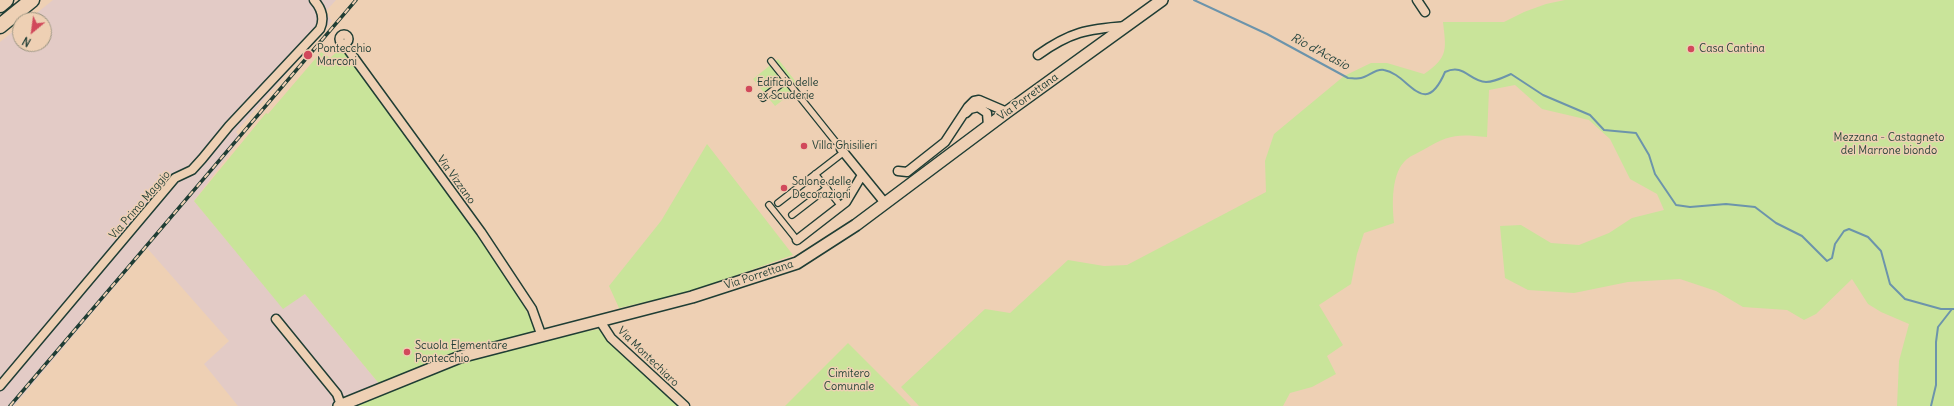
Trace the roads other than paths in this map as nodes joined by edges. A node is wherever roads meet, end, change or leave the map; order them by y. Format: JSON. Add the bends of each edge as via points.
{"nodes":[{"id":1,"x":6,"y":0,"type":"edge"},
{"id":2,"x":32,"y":0,"type":"edge"},
{"id":3,"x":314,"y":0,"type":"edge"},
{"id":4,"x":1417,"y":0,"type":"edge"},
{"id":5,"x":1158,"y":1,"type":"edge"},
{"id":6,"x":0,"y":4,"type":"edge"},
{"id":7,"x":1425,"y":12,"type":"dead end"},
{"id":8,"x":0,"y":26,"type":"edge"},
{"id":9,"x":1127,"y":26,"type":"junction"},
{"id":10,"x":347,"y":46,"type":"dead end"},
{"id":11,"x":1038,"y":55,"type":"dead end"},
{"id":12,"x":771,"y":60,"type":"dead end"},
{"id":13,"x":786,"y":80,"type":"junction"},
{"id":14,"x":763,"y":98,"type":"dead end"},
{"id":15,"x":1007,"y":112,"type":"junction"},
{"id":16,"x":960,"y":118,"type":"junction"},
{"id":17,"x":992,"y":123,"type":"junction"},
{"id":18,"x":835,"y":141,"type":"dead end"},
{"id":19,"x":843,"y":150,"type":"joint"},
{"id":20,"x":898,"y":171,"type":"dead end"},
{"id":21,"x":815,"y":174,"type":"junction"},
{"id":22,"x":862,"y":175,"type":"junction"},
{"id":23,"x":827,"y":188,"type":"junction"},
{"id":24,"x":885,"y":203,"type":"junction"},
{"id":25,"x":841,"y":206,"type":"junction"},
{"id":26,"x":792,"y":215,"type":"dead end"},
{"id":27,"x":797,"y":240,"type":"joint"},
{"id":28,"x":276,"y":319,"type":"dead end"},
{"id":29,"x":600,"y":321,"type":"junction"},
{"id":30,"x":541,"y":334,"type":"junction"},
{"id":31,"x":0,"y":386,"type":"edge"},
{"id":32,"x":340,"y":406,"type":"edge"},
{"id":33,"x":684,"y":406,"type":"edge"}],
"edges":[{"from":1,"to":6,"type":"highway"},
{"from":2,"to":8,"type":"highway"},
{"from":3,"to":31,"type":"street","name":"Via Primo Maggio","via":[[321,10],[324,21],[320,29],[229,126],[192,170],[175,178]]},
{"from":4,"to":7,"type":"street"},
{"from":5,"to":9,"type":"main road","name":"Via Porrettana"},
{"from":9,"to":11,"type":"street","via":[[1084,31],[1065,38]]},
{"from":9,"to":15,"type":"main road","name":"Via Porrettana"},
{"from":10,"to":30,"type":"street","name":"Via Vizzano","via":[[481,232],[532,310]]},
{"from":12,"to":13,"type":"street"},
{"from":13,"to":14,"type":"street"},
{"from":13,"to":18,"type":"street"},
{"from":15,"to":16,"type":"street","via":[[980,100],[968,106]]},
{"from":15,"to":17,"type":"main road","name":"Via Porrettana"},
{"from":16,"to":17,"type":"street","via":[[970,109],[978,107],[987,113]]},
{"from":16,"to":20,"type":"street","via":[[945,142],[907,172]]},
{"from":17,"to":24,"type":"main road","name":"Via Porrettana"},
{"from":19,"to":21,"type":"street"},
{"from":19,"to":22,"type":"street"},
{"from":21,"to":23,"type":"street"},
{"from":21,"to":27,"type":"street","via":[[773,206]]},
{"from":22,"to":24,"type":"street"},
{"from":22,"to":25,"type":"street"},
{"from":23,"to":25,"type":"street"},
{"from":23,"to":26,"type":"street"},
{"from":24,"to":29,"type":"main road","name":"Via Porrettana","via":[[797,263],[692,297]]},
{"from":25,"to":27,"type":"street"},
{"from":28,"to":32,"type":"street","via":[[337,394]]},
{"from":29,"to":30,"type":"main road","name":"Via Porrettana"},
{"from":29,"to":33,"type":"street","name":"Via Montechiaro","via":[[611,338]]},
{"from":30,"to":32,"type":"main road","name":"Via Porrettana","via":[[448,361]]}]}
